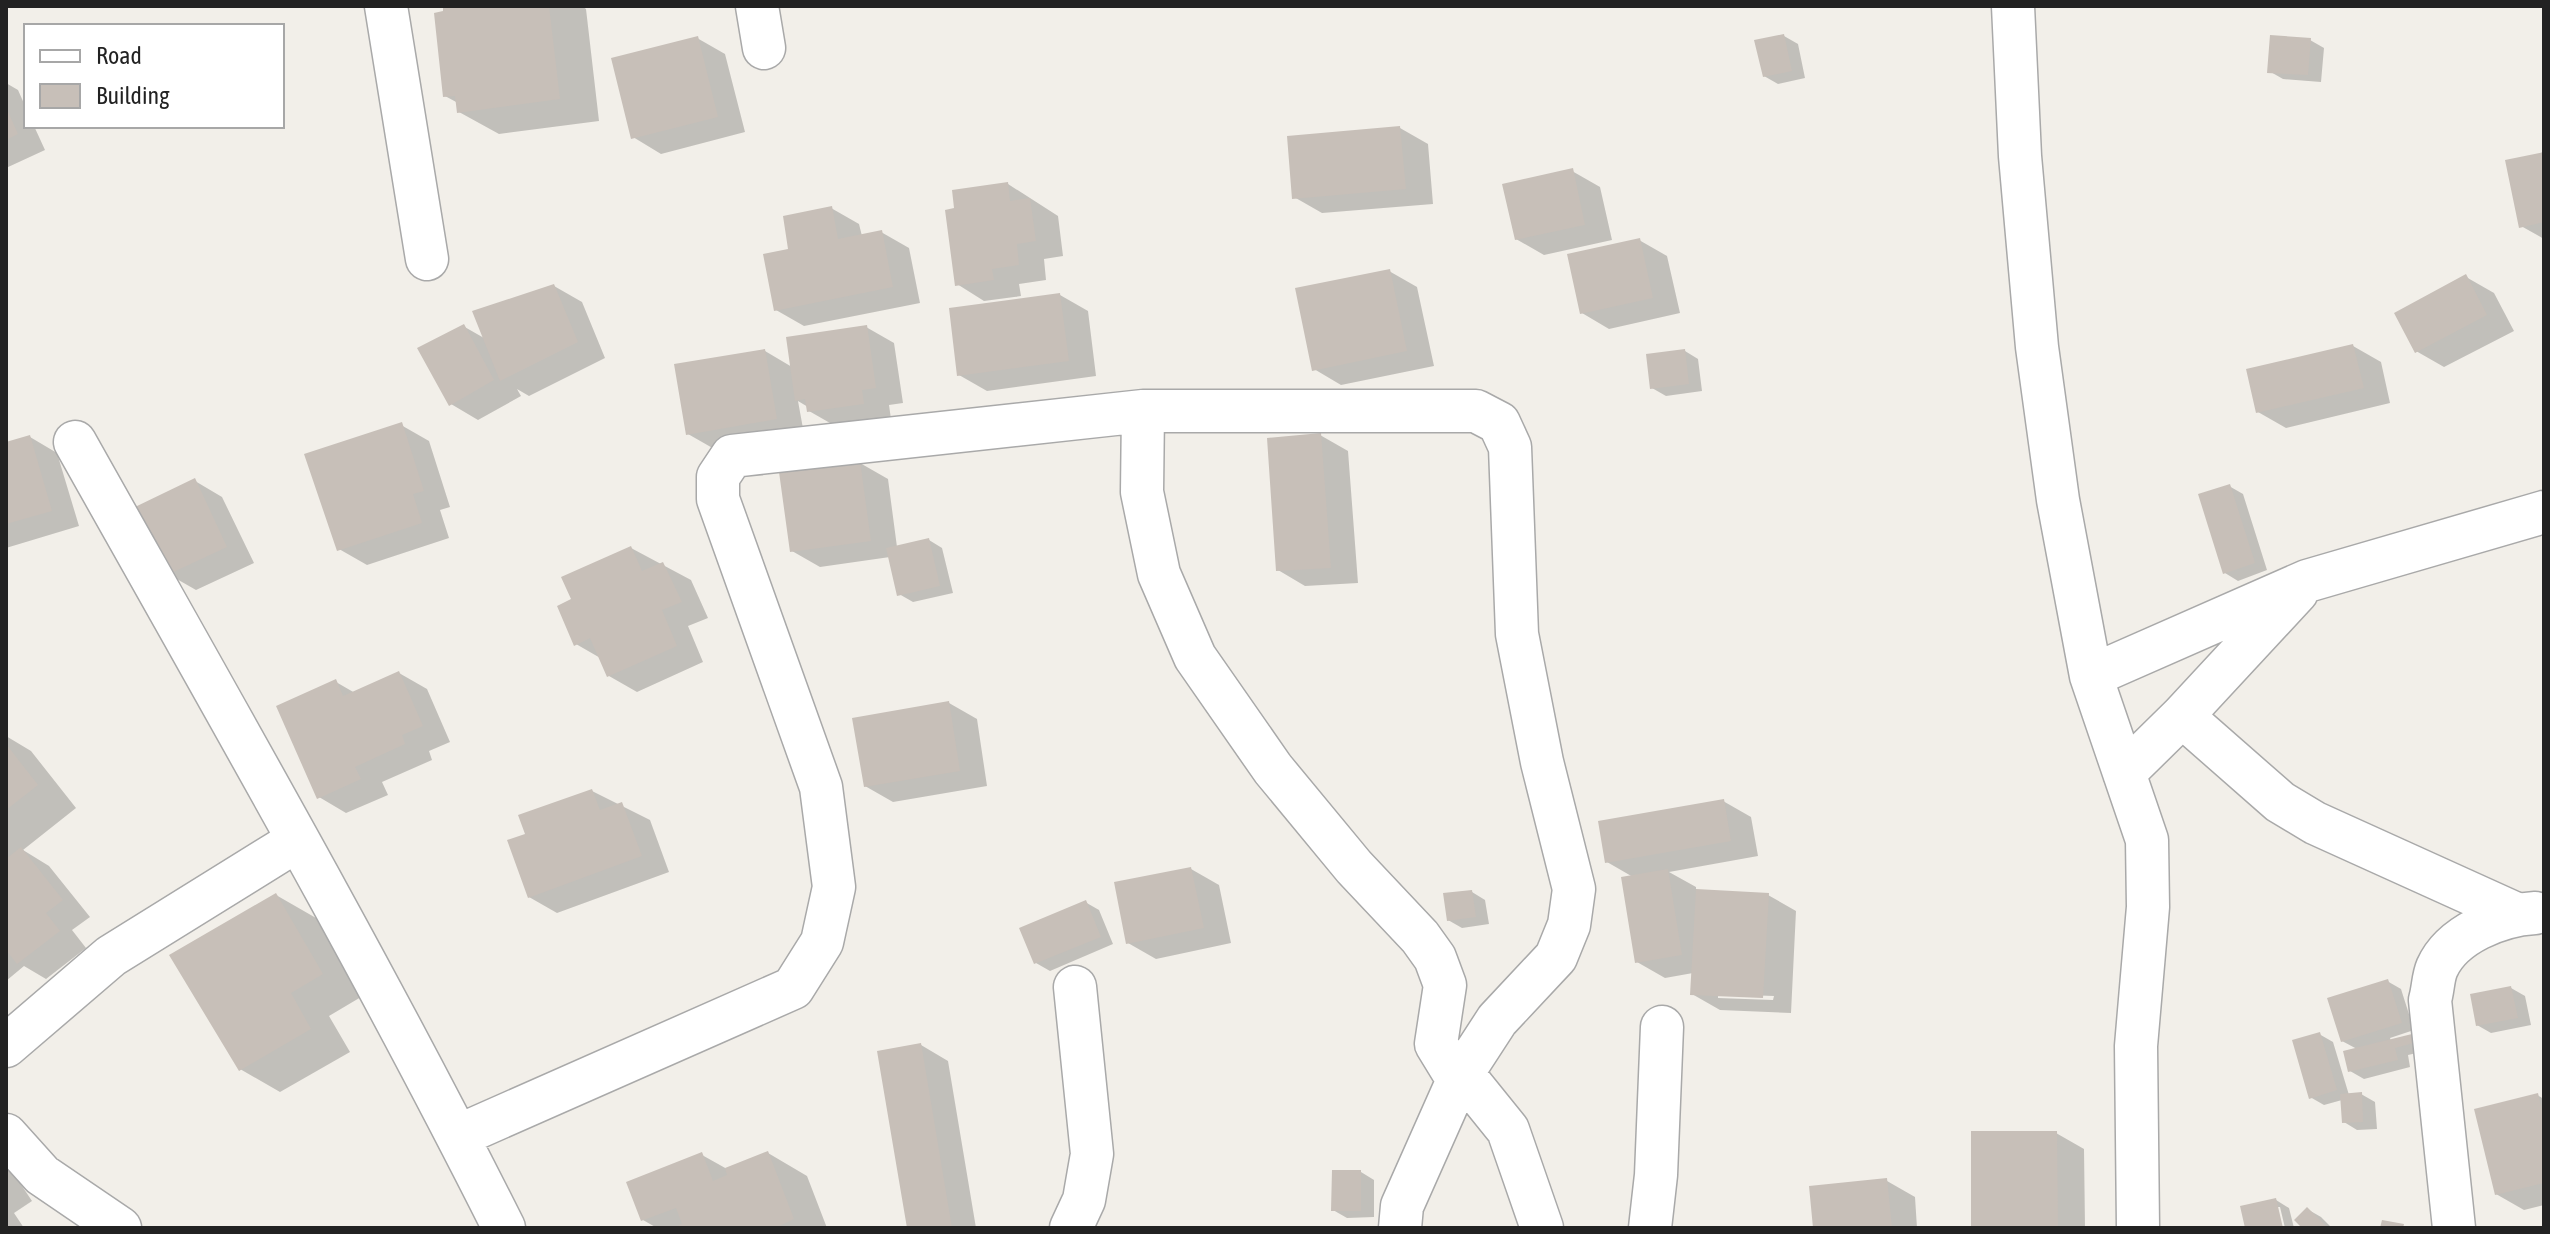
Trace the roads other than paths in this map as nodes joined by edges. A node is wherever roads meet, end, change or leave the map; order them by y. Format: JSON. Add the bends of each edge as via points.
{"nodes":[{"id":1,"x":386,"y":6,"type":"edge"},
{"id":2,"x":757,"y":6,"type":"edge"},
{"id":3,"x":2013,"y":6,"type":"edge"},
{"id":4,"x":764,"y":48,"type":"dead end"},
{"id":5,"x":427,"y":259,"type":"dead end"},
{"id":6,"x":1143,"y":411,"type":"junction"},
{"id":7,"x":75,"y":442,"type":"dead end"},
{"id":8,"x":2544,"y":512,"type":"edge"},
{"id":9,"x":2307,"y":581,"type":"junction"},
{"id":10,"x":2091,"y":676,"type":"junction"},
{"id":11,"x":2182,"y":716,"type":"junction"},
{"id":12,"x":2124,"y":773,"type":"junction"},
{"id":13,"x":298,"y":840,"type":"junction"},
{"id":14,"x":2530,"y":913,"type":"edge"},
{"id":15,"x":1075,"y":987,"type":"dead end"},
{"id":16,"x":1662,"y":1027,"type":"dead end"},
{"id":17,"x":6,"y":1046,"type":"edge"},
{"id":18,"x":1460,"y":1077,"type":"junction"},
{"id":19,"x":6,"y":1135,"type":"edge"},
{"id":20,"x":458,"y":1136,"type":"junction"},
{"id":21,"x":120,"y":1228,"type":"edge"},
{"id":22,"x":504,"y":1228,"type":"edge"},
{"id":23,"x":1071,"y":1228,"type":"edge"},
{"id":24,"x":1400,"y":1228,"type":"edge"},
{"id":25,"x":1542,"y":1228,"type":"edge"},
{"id":26,"x":1650,"y":1228,"type":"edge"},
{"id":27,"x":2138,"y":1228,"type":"edge"},
{"id":28,"x":2454,"y":1228,"type":"edge"}],
"edges":[{"from":1,"to":5,"type":"street"},
{"from":2,"to":4,"type":"street"},
{"from":3,"to":10,"type":"street","via":[[2037,347],[2058,500]]},
{"from":6,"to":18,"type":"street","via":[[1142,492],[1159,574],[1195,657],[1273,769],[1435,958],[1445,985],[1436,1044]]},
{"from":6,"to":18,"type":"street","via":[[1476,411],[1499,423],[1510,447],[1517,634],[1574,889],[1569,925],[1556,957],[1497,1020]]},
{"from":6,"to":20,"type":"street","via":[[732,456],[718,477],[718,499],[821,787],[834,887],[822,942],[793,988]]},
{"from":7,"to":13,"type":"street"},
{"from":8,"to":9,"type":"street"},
{"from":9,"to":10,"type":"street"},
{"from":9,"to":11,"type":"street"},
{"from":10,"to":12,"type":"street"},
{"from":11,"to":12,"type":"street"},
{"from":11,"to":14,"type":"street","via":[[2280,802],[2315,823]]},
{"from":12,"to":27,"type":"street","via":[[2147,840],[2148,907],[2136,1046]]},
{"from":13,"to":17,"type":"street","via":[[111,956]]},
{"from":13,"to":20,"type":"street"},
{"from":14,"to":28,"type":"street","via":[[2461,938],[2438,967],[2430,1000]]},
{"from":15,"to":23,"type":"street","via":[[1092,1154],[1084,1200]]},
{"from":16,"to":26,"type":"street"},
{"from":18,"to":24,"type":"street","via":[[1402,1206]]},
{"from":18,"to":25,"type":"street","via":[[1508,1130]]},
{"from":19,"to":21,"type":"street","via":[[42,1175]]},
{"from":20,"to":22,"type":"street"}]}
